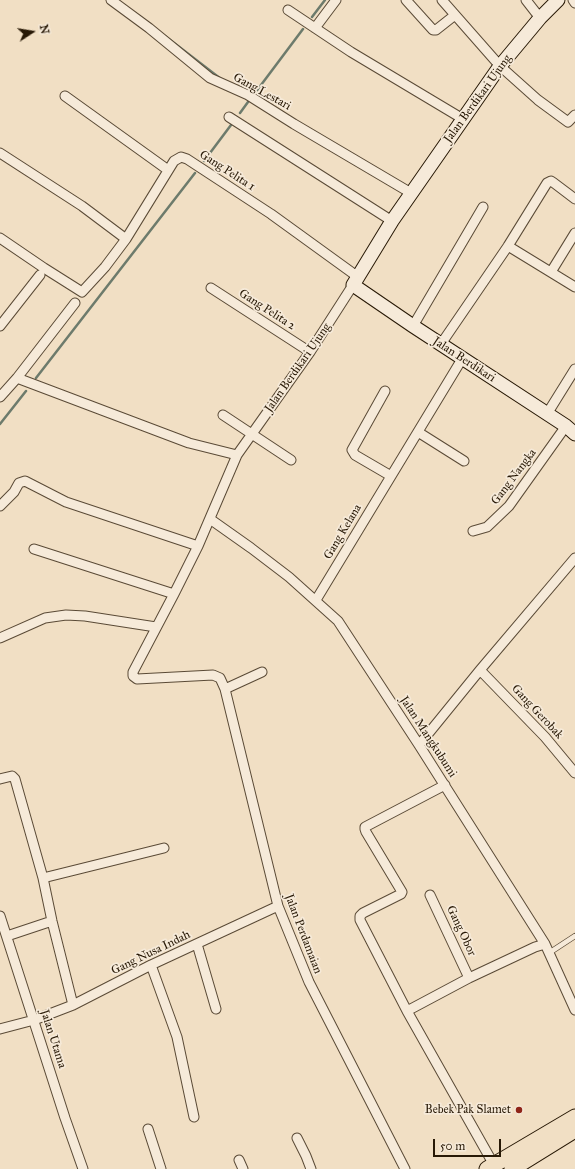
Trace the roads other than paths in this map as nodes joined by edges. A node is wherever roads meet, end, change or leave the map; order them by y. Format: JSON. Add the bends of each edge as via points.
{"nodes":[{"id":1,"x":111,"y":0,"type":"edge"},
{"id":2,"x":336,"y":0,"type":"edge"},
{"id":3,"x":406,"y":0,"type":"edge"},
{"id":4,"x":442,"y":0,"type":"edge"},
{"id":5,"x":526,"y":0,"type":"edge"},
{"id":6,"x":558,"y":0,"type":"edge"},
{"id":7,"x":572,"y":0,"type":"edge"},
{"id":8,"x":575,"y":3,"type":"edge"},
{"id":9,"x":288,"y":10,"type":"dead end"},
{"id":10,"x":454,"y":15,"type":"junction"},
{"id":11,"x":540,"y":18,"type":"junction"},
{"id":12,"x":315,"y":28,"type":"junction"},
{"id":13,"x":500,"y":66,"type":"junction"},
{"id":14,"x":65,"y":96,"type":"dead end"},
{"id":15,"x":575,"y":115,"type":"edge"},
{"id":16,"x":229,"y":118,"type":"dead end"},
{"id":17,"x":463,"y":119,"type":"junction"},
{"id":18,"x":0,"y":153,"type":"edge"},
{"id":19,"x":168,"y":170,"type":"junction"},
{"id":20,"x":411,"y":193,"type":"junction"},
{"id":21,"x":575,"y":199,"type":"edge"},
{"id":22,"x":483,"y":207,"type":"dead end"},
{"id":23,"x":392,"y":221,"type":"junction"},
{"id":24,"x":575,"y":233,"type":"edge"},
{"id":25,"x":0,"y":238,"type":"edge"},
{"id":26,"x":126,"y":239,"type":"junction"},
{"id":27,"x":508,"y":246,"type":"junction"},
{"id":28,"x":551,"y":272,"type":"junction"},
{"id":29,"x":40,"y":275,"type":"dead end"},
{"id":30,"x":356,"y":281,"type":"junction"},
{"id":31,"x":211,"y":288,"type":"dead end"},
{"id":32,"x":575,"y":288,"type":"edge"},
{"id":33,"x":75,"y":303,"type":"dead end"},
{"id":34,"x":0,"y":326,"type":"edge"},
{"id":35,"x":413,"y":326,"type":"junction"},
{"id":36,"x":441,"y":344,"type":"junction"},
{"id":37,"x":310,"y":352,"type":"junction"},
{"id":38,"x":462,"y":359,"type":"junction"},
{"id":39,"x":575,"y":369,"type":"edge"},
{"id":40,"x":17,"y":378,"type":"junction"},
{"id":41,"x":385,"y":391,"type":"dead end"},
{"id":42,"x":0,"y":397,"type":"edge"},
{"id":43,"x":547,"y":414,"type":"junction"},
{"id":44,"x":223,"y":416,"type":"dead end"},
{"id":45,"x":570,"y":430,"type":"edge"},
{"id":46,"x":418,"y":432,"type":"junction"},
{"id":47,"x":252,"y":433,"type":"junction"},
{"id":48,"x":237,"y":455,"type":"junction"},
{"id":49,"x":291,"y":460,"type":"dead end"},
{"id":50,"x":464,"y":461,"type":"dead end"},
{"id":51,"x":391,"y":476,"type":"junction"},
{"id":52,"x":0,"y":506,"type":"edge"},
{"id":53,"x":210,"y":519,"type":"junction"},
{"id":54,"x":473,"y":531,"type":"dead end"},
{"id":55,"x":198,"y":546,"type":"junction"},
{"id":56,"x":34,"y":549,"type":"dead end"},
{"id":57,"x":575,"y":558,"type":"edge"},
{"id":58,"x":174,"y":594,"type":"junction"},
{"id":59,"x":316,"y":600,"type":"junction"},
{"id":60,"x":156,"y":628,"type":"junction"},
{"id":61,"x":0,"y":638,"type":"edge"},
{"id":62,"x":480,"y":670,"type":"junction"},
{"id":63,"x":262,"y":672,"type":"dead end"},
{"id":64,"x":224,"y":689,"type":"junction"},
{"id":65,"x":419,"y":745,"type":"junction"},
{"id":66,"x":575,"y":773,"type":"edge"},
{"id":67,"x":0,"y":779,"type":"edge"},
{"id":68,"x":445,"y":785,"type":"junction"},
{"id":69,"x":164,"y":848,"type":"dead end"},
{"id":70,"x":43,"y":878,"type":"junction"},
{"id":71,"x":430,"y":895,"type":"dead end"},
{"id":72,"x":278,"y":906,"type":"junction"},
{"id":73,"x":0,"y":916,"type":"edge"},
{"id":74,"x":52,"y":921,"type":"junction"},
{"id":75,"x":7,"y":936,"type":"junction"},
{"id":76,"x":575,"y":936,"type":"edge"},
{"id":77,"x":197,"y":944,"type":"junction"},
{"id":78,"x":545,"y":944,"type":"junction"},
{"id":79,"x":549,"y":953,"type":"junction"},
{"id":80,"x":151,"y":965,"type":"junction"},
{"id":81,"x":469,"y":978,"type":"junction"},
{"id":82,"x":73,"y":1005,"type":"junction"},
{"id":83,"x":216,"y":1009,"type":"dead end"},
{"id":84,"x":575,"y":1010,"type":"edge"},
{"id":85,"x":407,"y":1011,"type":"junction"},
{"id":86,"x":34,"y":1020,"type":"junction"},
{"id":87,"x":0,"y":1029,"type":"edge"},
{"id":88,"x":194,"y":1117,"type":"dead end"},
{"id":89,"x":575,"y":1117,"type":"edge"},
{"id":90,"x":148,"y":1129,"type":"dead end"},
{"id":91,"x":575,"y":1130,"type":"edge"},
{"id":92,"x":297,"y":1138,"type":"dead end"},
{"id":93,"x":240,"y":1160,"type":"dead end"},
{"id":94,"x":490,"y":1167,"type":"edge"},
{"id":95,"x":520,"y":1167,"type":"edge"},
{"id":96,"x":83,"y":1169,"type":"edge"},
{"id":97,"x":161,"y":1169,"type":"edge"},
{"id":98,"x":243,"y":1169,"type":"edge"},
{"id":99,"x":311,"y":1169,"type":"edge"},
{"id":100,"x":406,"y":1169,"type":"edge"}],
"edges":[{"from":1,"to":20,"type":"street","name":"Gang Lestari","via":[[210,78],[248,95]]},
{"from":2,"to":12,"type":"street"},
{"from":3,"to":10,"type":"street","via":[[433,30]]},
{"from":4,"to":10,"type":"street"},
{"from":5,"to":11,"type":"street"},
{"from":6,"to":11,"type":"street","name":"Jalan Berdikari Ujung"},
{"from":7,"to":8,"type":"street"},
{"from":9,"to":12,"type":"street"},
{"from":10,"to":13,"type":"street"},
{"from":11,"to":13,"type":"street","name":"Jalan Berdikari Ujung"},
{"from":12,"to":17,"type":"street"},
{"from":13,"to":15,"type":"street","via":[[538,100],[568,122]]},
{"from":13,"to":17,"type":"street","name":"Jalan Berdikari Ujung"},
{"from":14,"to":19,"type":"street"},
{"from":16,"to":23,"type":"street"},
{"from":17,"to":20,"type":"street","name":"Jalan Berdikari Ujung"},
{"from":18,"to":26,"type":"street","via":[[82,206]]},
{"from":19,"to":26,"type":"street","name":"Gang Pelita 1"},
{"from":19,"to":30,"type":"street","name":"Gang Pelita 1","via":[[177,158],[187,159],[271,214]]},
{"from":20,"to":23,"type":"street","name":"Jalan Berdikari Ujung"},
{"from":21,"to":27,"type":"street","via":[[551,181],[547,183]]},
{"from":22,"to":35,"type":"street"},
{"from":23,"to":30,"type":"street","name":"Jalan Berdikari Ujung"},
{"from":24,"to":28,"type":"street"},
{"from":25,"to":26,"type":"street","name":"Gang Pelita 1","via":[[82,292]]},
{"from":27,"to":28,"type":"street"},
{"from":27,"to":36,"type":"street"},
{"from":28,"to":32,"type":"street"},
{"from":29,"to":34,"type":"street"},
{"from":30,"to":35,"type":"street","name":"Jalan Berdikari"},
{"from":30,"to":37,"type":"street","name":"Jalan Berdikari Ujung"},
{"from":31,"to":37,"type":"street","name":"Gang Pelita 2"},
{"from":33,"to":40,"type":"street"},
{"from":35,"to":36,"type":"street","name":"Jalan Berdikari"},
{"from":36,"to":38,"type":"street","name":"Jalan Berdikari"},
{"from":37,"to":47,"type":"street","name":"Jalan Berdikari Ujung"},
{"from":38,"to":43,"type":"street","name":"Jalan Berdikari"},
{"from":38,"to":46,"type":"street","name":"Gang Kelana"},
{"from":39,"to":43,"type":"street"},
{"from":40,"to":42,"type":"street"},
{"from":40,"to":48,"type":"street","via":[[189,443]]},
{"from":41,"to":51,"type":"street","via":[[353,452]]},
{"from":43,"to":45,"type":"street","name":"Jalan Berdikari"},
{"from":44,"to":47,"type":"street"},
{"from":45,"to":54,"type":"street","name":"Gang Nangka","via":[[509,506],[487,527]]},
{"from":46,"to":50,"type":"street"},
{"from":46,"to":51,"type":"street","name":"Gang Kelana"},
{"from":47,"to":48,"type":"street","name":"Jalan Berdikari Ujung"},
{"from":47,"to":49,"type":"street"},
{"from":48,"to":53,"type":"street","name":"Jalan Berdikari Ujung"},
{"from":51,"to":59,"type":"street","name":"Gang Kelana"},
{"from":52,"to":55,"type":"street","via":[[14,492],[18,483],[25,481],[66,502]]},
{"from":53,"to":55,"type":"street","name":"Jalan Berdikari Ujung"},
{"from":53,"to":59,"type":"street","name":"Jalan Mangkubumi","via":[[283,572]]},
{"from":55,"to":58,"type":"street","name":"Jalan Berdikari Ujung"},
{"from":56,"to":58,"type":"street"},
{"from":57,"to":62,"type":"street"},
{"from":58,"to":60,"type":"street","name":"Jalan Berdikari Ujung"},
{"from":59,"to":65,"type":"street","name":"Jalan Mangkubumi","via":[[338,621]]},
{"from":60,"to":61,"type":"street","via":[[66,615],[45,618]]},
{"from":60,"to":64,"type":"street","name":"Jalan Berdikari Ujung","via":[[133,672],[134,678],[213,675],[220,678]]},
{"from":62,"to":65,"type":"street"},
{"from":62,"to":66,"type":"street","name":"Gang Gerobak","via":[[545,737]]},
{"from":63,"to":64,"type":"street"},
{"from":64,"to":72,"type":"street","name":"Jalan Perdamaian"},
{"from":65,"to":68,"type":"street","name":"Jalan Mangkubumi"},
{"from":67,"to":70,"type":"street","via":[[12,776],[15,779]]},
{"from":68,"to":78,"type":"street","name":"Jalan Mangkubumi"},
{"from":68,"to":85,"type":"street","via":[[365,829],[402,892],[363,913],[360,920]]},
{"from":69,"to":70,"type":"street"},
{"from":70,"to":74,"type":"street"},
{"from":71,"to":81,"type":"street","name":"Gang Obor"},
{"from":72,"to":77,"type":"street","name":"Gang Nusa Indah"},
{"from":72,"to":100,"type":"street","name":"Jalan Perdamaian","via":[[309,982]]},
{"from":73,"to":75,"type":"street","name":"Jalan Utama"},
{"from":74,"to":75,"type":"street"},
{"from":74,"to":82,"type":"street"},
{"from":75,"to":86,"type":"street","name":"Jalan Utama"},
{"from":76,"to":79,"type":"lane"},
{"from":77,"to":80,"type":"street","name":"Gang Nusa Indah"},
{"from":77,"to":83,"type":"street"},
{"from":78,"to":79,"type":"street","name":"Jalan Mangkubumi"},
{"from":78,"to":81,"type":"street"},
{"from":79,"to":84,"type":"street","name":"Jalan Mangkubumi"},
{"from":80,"to":82,"type":"street","name":"Gang Nusa Indah"},
{"from":80,"to":88,"type":"street","via":[[176,1037]]},
{"from":81,"to":85,"type":"street"},
{"from":82,"to":86,"type":"street","name":"Gang Nusa Indah"},
{"from":85,"to":94,"type":"street"},
{"from":86,"to":87,"type":"street","name":"Gang Nusa Indah"},
{"from":86,"to":96,"type":"street","name":"Jalan Utama"},
{"from":89,"to":94,"type":"main road"},
{"from":90,"to":97,"type":"street"},
{"from":91,"to":95,"type":"main road"},
{"from":92,"to":99,"type":"street"},
{"from":93,"to":98,"type":"street"}]}
